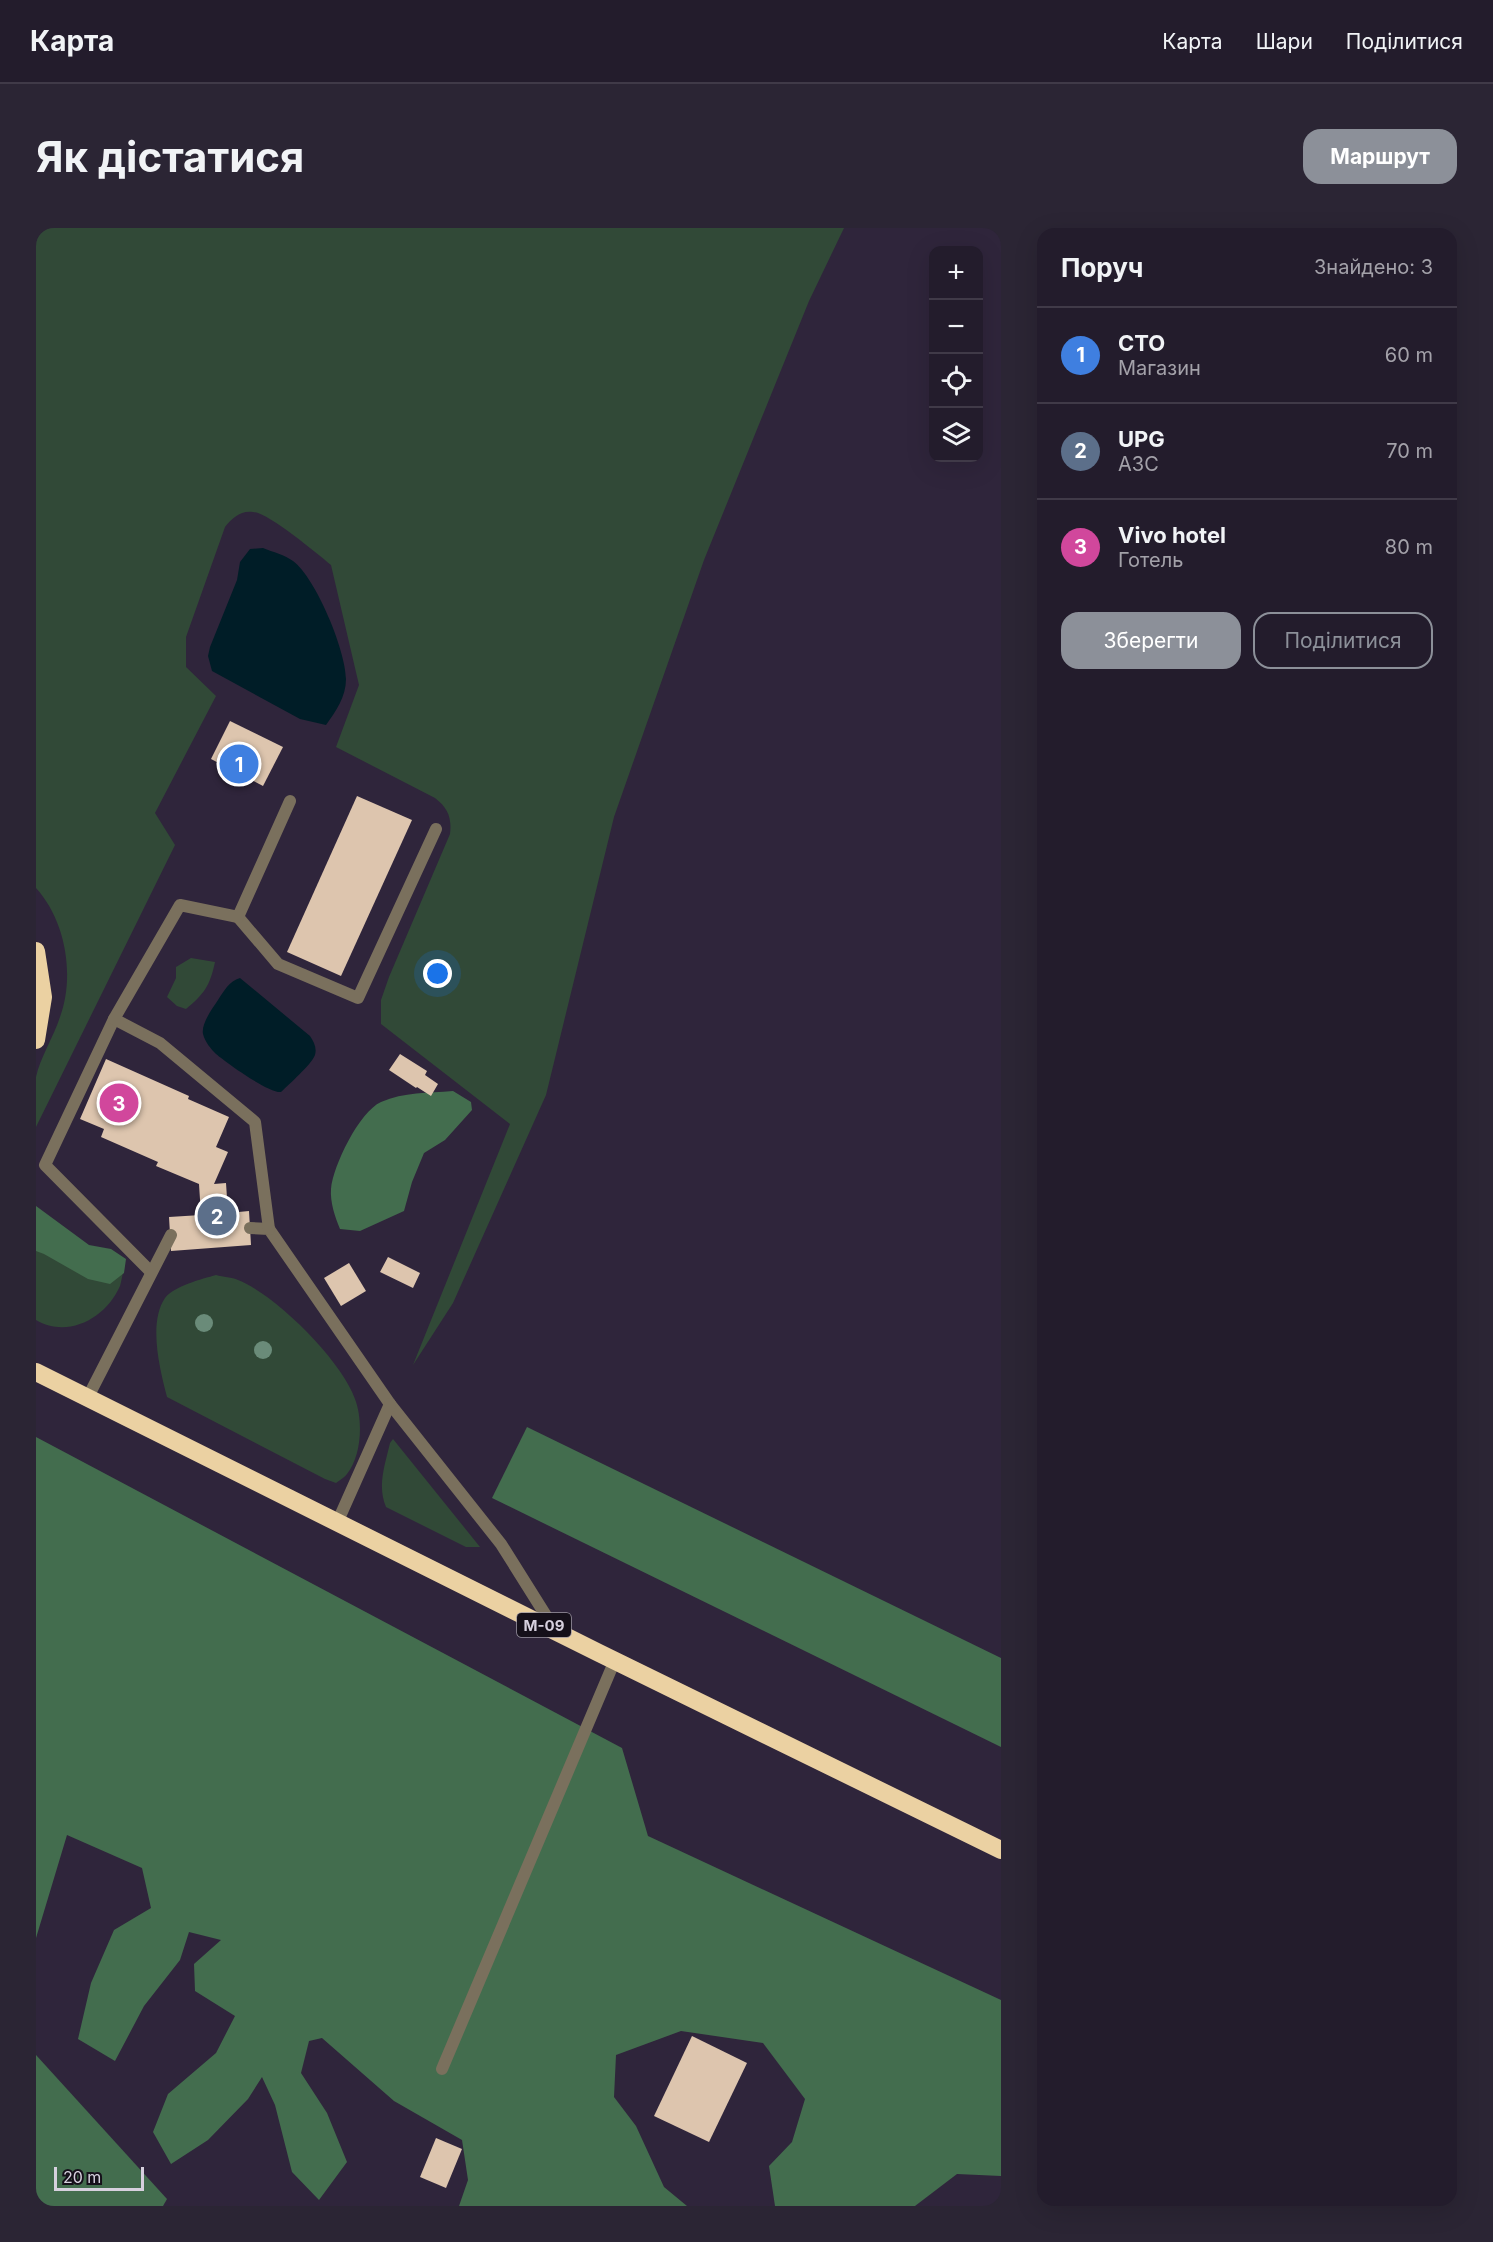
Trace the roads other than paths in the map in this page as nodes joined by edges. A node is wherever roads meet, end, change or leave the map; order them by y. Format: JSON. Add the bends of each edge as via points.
{"nodes":[{"id":1,"x":290,"y":801,"type":"dead end"},
{"id":2,"x":436,"y":829,"type":"dead end"},
{"id":3,"x":238,"y":917,"type":"junction"},
{"id":4,"x":36,"y":951,"type":"edge"},
{"id":5,"x":114,"y":1019,"type":"junction"},
{"id":6,"x":36,"y":1040,"type":"edge"},
{"id":7,"x":250,"y":1228,"type":"dead end"},
{"id":8,"x":269,"y":1229,"type":"junction"},
{"id":9,"x":171,"y":1234,"type":"dead end"},
{"id":10,"x":150,"y":1272,"type":"junction"},
{"id":11,"x":36,"y":1372,"type":"edge"},
{"id":12,"x":87,"y":1399,"type":"junction"},
{"id":13,"x":390,"y":1404,"type":"junction"},
{"id":14,"x":337,"y":1523,"type":"junction"},
{"id":15,"x":556,"y":1631,"type":"junction"},
{"id":16,"x":615,"y":1660,"type":"junction"},
{"id":17,"x":1001,"y":1850,"type":"edge"},
{"id":18,"x":442,"y":2069,"type":"dead end"}],
"edges":[{"from":1,"to":3,"type":"lane"},
{"from":2,"to":3,"type":"lane","via":[[358,998],[278,964]]},
{"from":3,"to":5,"type":"lane","via":[[180,905]]},
{"from":4,"to":6,"type":"highway","via":[[43,997]]},
{"from":5,"to":8,"type":"lane","via":[[160,1043],[255,1122]]},
{"from":5,"to":10,"type":"lane","via":[[45,1165]]},
{"from":7,"to":8,"type":"lane"},
{"from":8,"to":13,"type":"lane"},
{"from":9,"to":10,"type":"lane"},
{"from":10,"to":12,"type":"lane"},
{"from":11,"to":12,"type":"highway","number":"М-09"},
{"from":12,"to":14,"type":"highway","number":"М-09"},
{"from":13,"to":14,"type":"lane"},
{"from":13,"to":15,"type":"lane","via":[[501,1544]]},
{"from":14,"to":15,"type":"highway","number":"М-09"},
{"from":15,"to":16,"type":"highway","number":"М-09"},
{"from":16,"to":17,"type":"highway","number":"М-09"},
{"from":16,"to":18,"type":"lane"}]}
